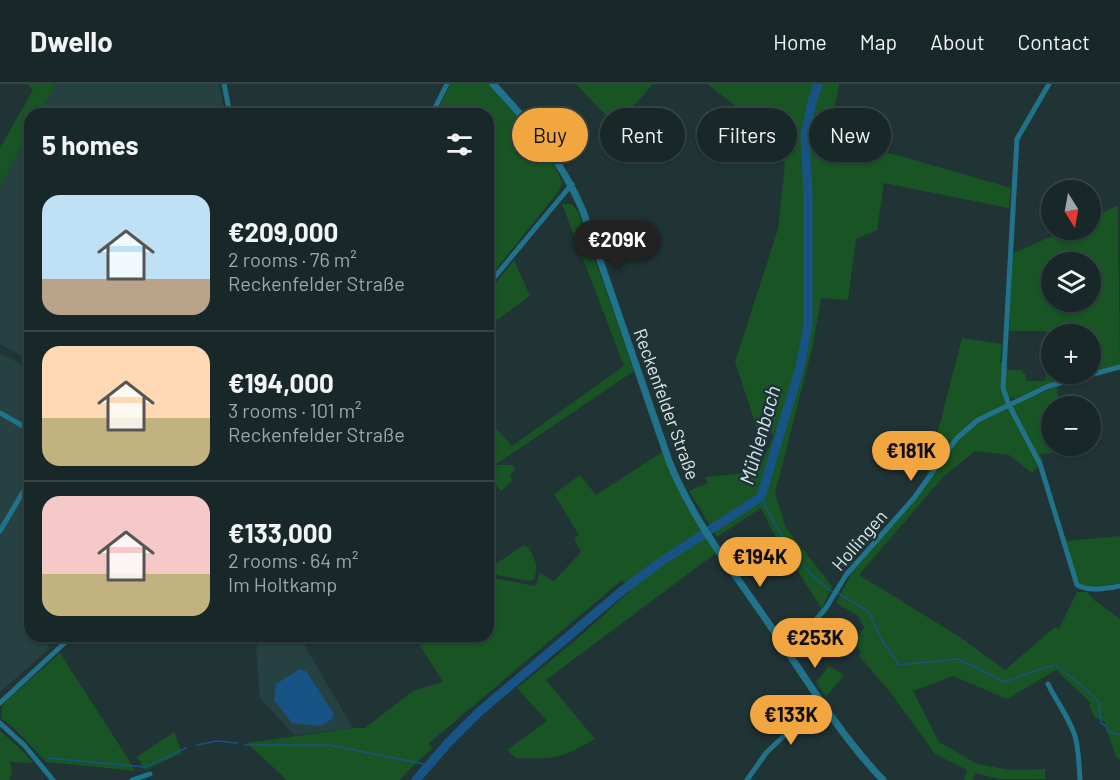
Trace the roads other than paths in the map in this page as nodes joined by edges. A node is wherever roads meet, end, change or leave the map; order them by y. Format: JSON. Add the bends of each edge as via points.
{"nodes":[{"id":1,"x":224,"y":84,"type":"edge"},
{"id":2,"x":447,"y":84,"type":"edge"},
{"id":3,"x":493,"y":84,"type":"edge"},
{"id":4,"x":1048,"y":84,"type":"edge"},
{"id":5,"x":229,"y":108,"type":"edge"},
{"id":6,"x":435,"y":108,"type":"edge"},
{"id":7,"x":572,"y":184,"type":"junction"},
{"id":8,"x":494,"y":278,"type":"edge"},
{"id":9,"x":1120,"y":368,"type":"edge"},
{"id":10,"x":1003,"y":388,"type":"junction"},
{"id":11,"x":1009,"y":405,"type":"junction"},
{"id":12,"x":992,"y":412,"type":"junction"},
{"id":13,"x":0,"y":413,"type":"edge"},
{"id":14,"x":24,"y":427,"type":"edge"},
{"id":15,"x":24,"y":490,"type":"edge"},
{"id":16,"x":0,"y":531,"type":"edge"},
{"id":17,"x":1120,"y":586,"type":"edge"},
{"id":18,"x":66,"y":642,"type":"edge"},
{"id":19,"x":788,"y":652,"type":"junction"},
{"id":20,"x":1048,"y":684,"type":"dead end"},
{"id":21,"x":821,"y":700,"type":"junction"},
{"id":22,"x":0,"y":703,"type":"edge"},
{"id":23,"x":0,"y":723,"type":"edge"},
{"id":24,"x":150,"y":774,"type":"dead end"},
{"id":25,"x":52,"y":780,"type":"edge"},
{"id":26,"x":132,"y":780,"type":"edge"},
{"id":27,"x":747,"y":780,"type":"edge"},
{"id":28,"x":883,"y":780,"type":"edge"},
{"id":29,"x":1080,"y":780,"type":"edge"}],
"edges":[{"from":1,"to":5,"type":"street"},
{"from":2,"to":6,"type":"street"},
{"from":3,"to":7,"type":"street","name":"Reckenfelder Straße","via":[[547,146]]},
{"from":4,"to":10,"type":"street","via":[[1017,139]]},
{"from":7,"to":8,"type":"street"},
{"from":7,"to":19,"type":"street","name":"Reckenfelder Straße","via":[[682,492]]},
{"from":9,"to":11,"type":"street","name":"Hollingen","via":[[1049,386]]},
{"from":10,"to":11,"type":"street"},
{"from":10,"to":12,"type":"street","via":[[1001,401]]},
{"from":11,"to":12,"type":"street","name":"Hollingen"},
{"from":11,"to":17,"type":"street","via":[[1040,464],[1077,585],[1093,589]]},
{"from":12,"to":19,"type":"street","name":"Hollingen","via":[[957,438],[901,515],[846,575],[826,608]]},
{"from":13,"to":14,"type":"street"},
{"from":15,"to":16,"type":"street"},
{"from":18,"to":22,"type":"street"},
{"from":19,"to":21,"type":"street","name":"Reckenfelder Straße"},
{"from":20,"to":29,"type":"street","via":[[1076,738]]},
{"from":21,"to":27,"type":"street","via":[[766,753]]},
{"from":21,"to":28,"type":"street","name":"Reckenfelder Straße"},
{"from":23,"to":25,"type":"street"},
{"from":24,"to":26,"type":"street"}]}
